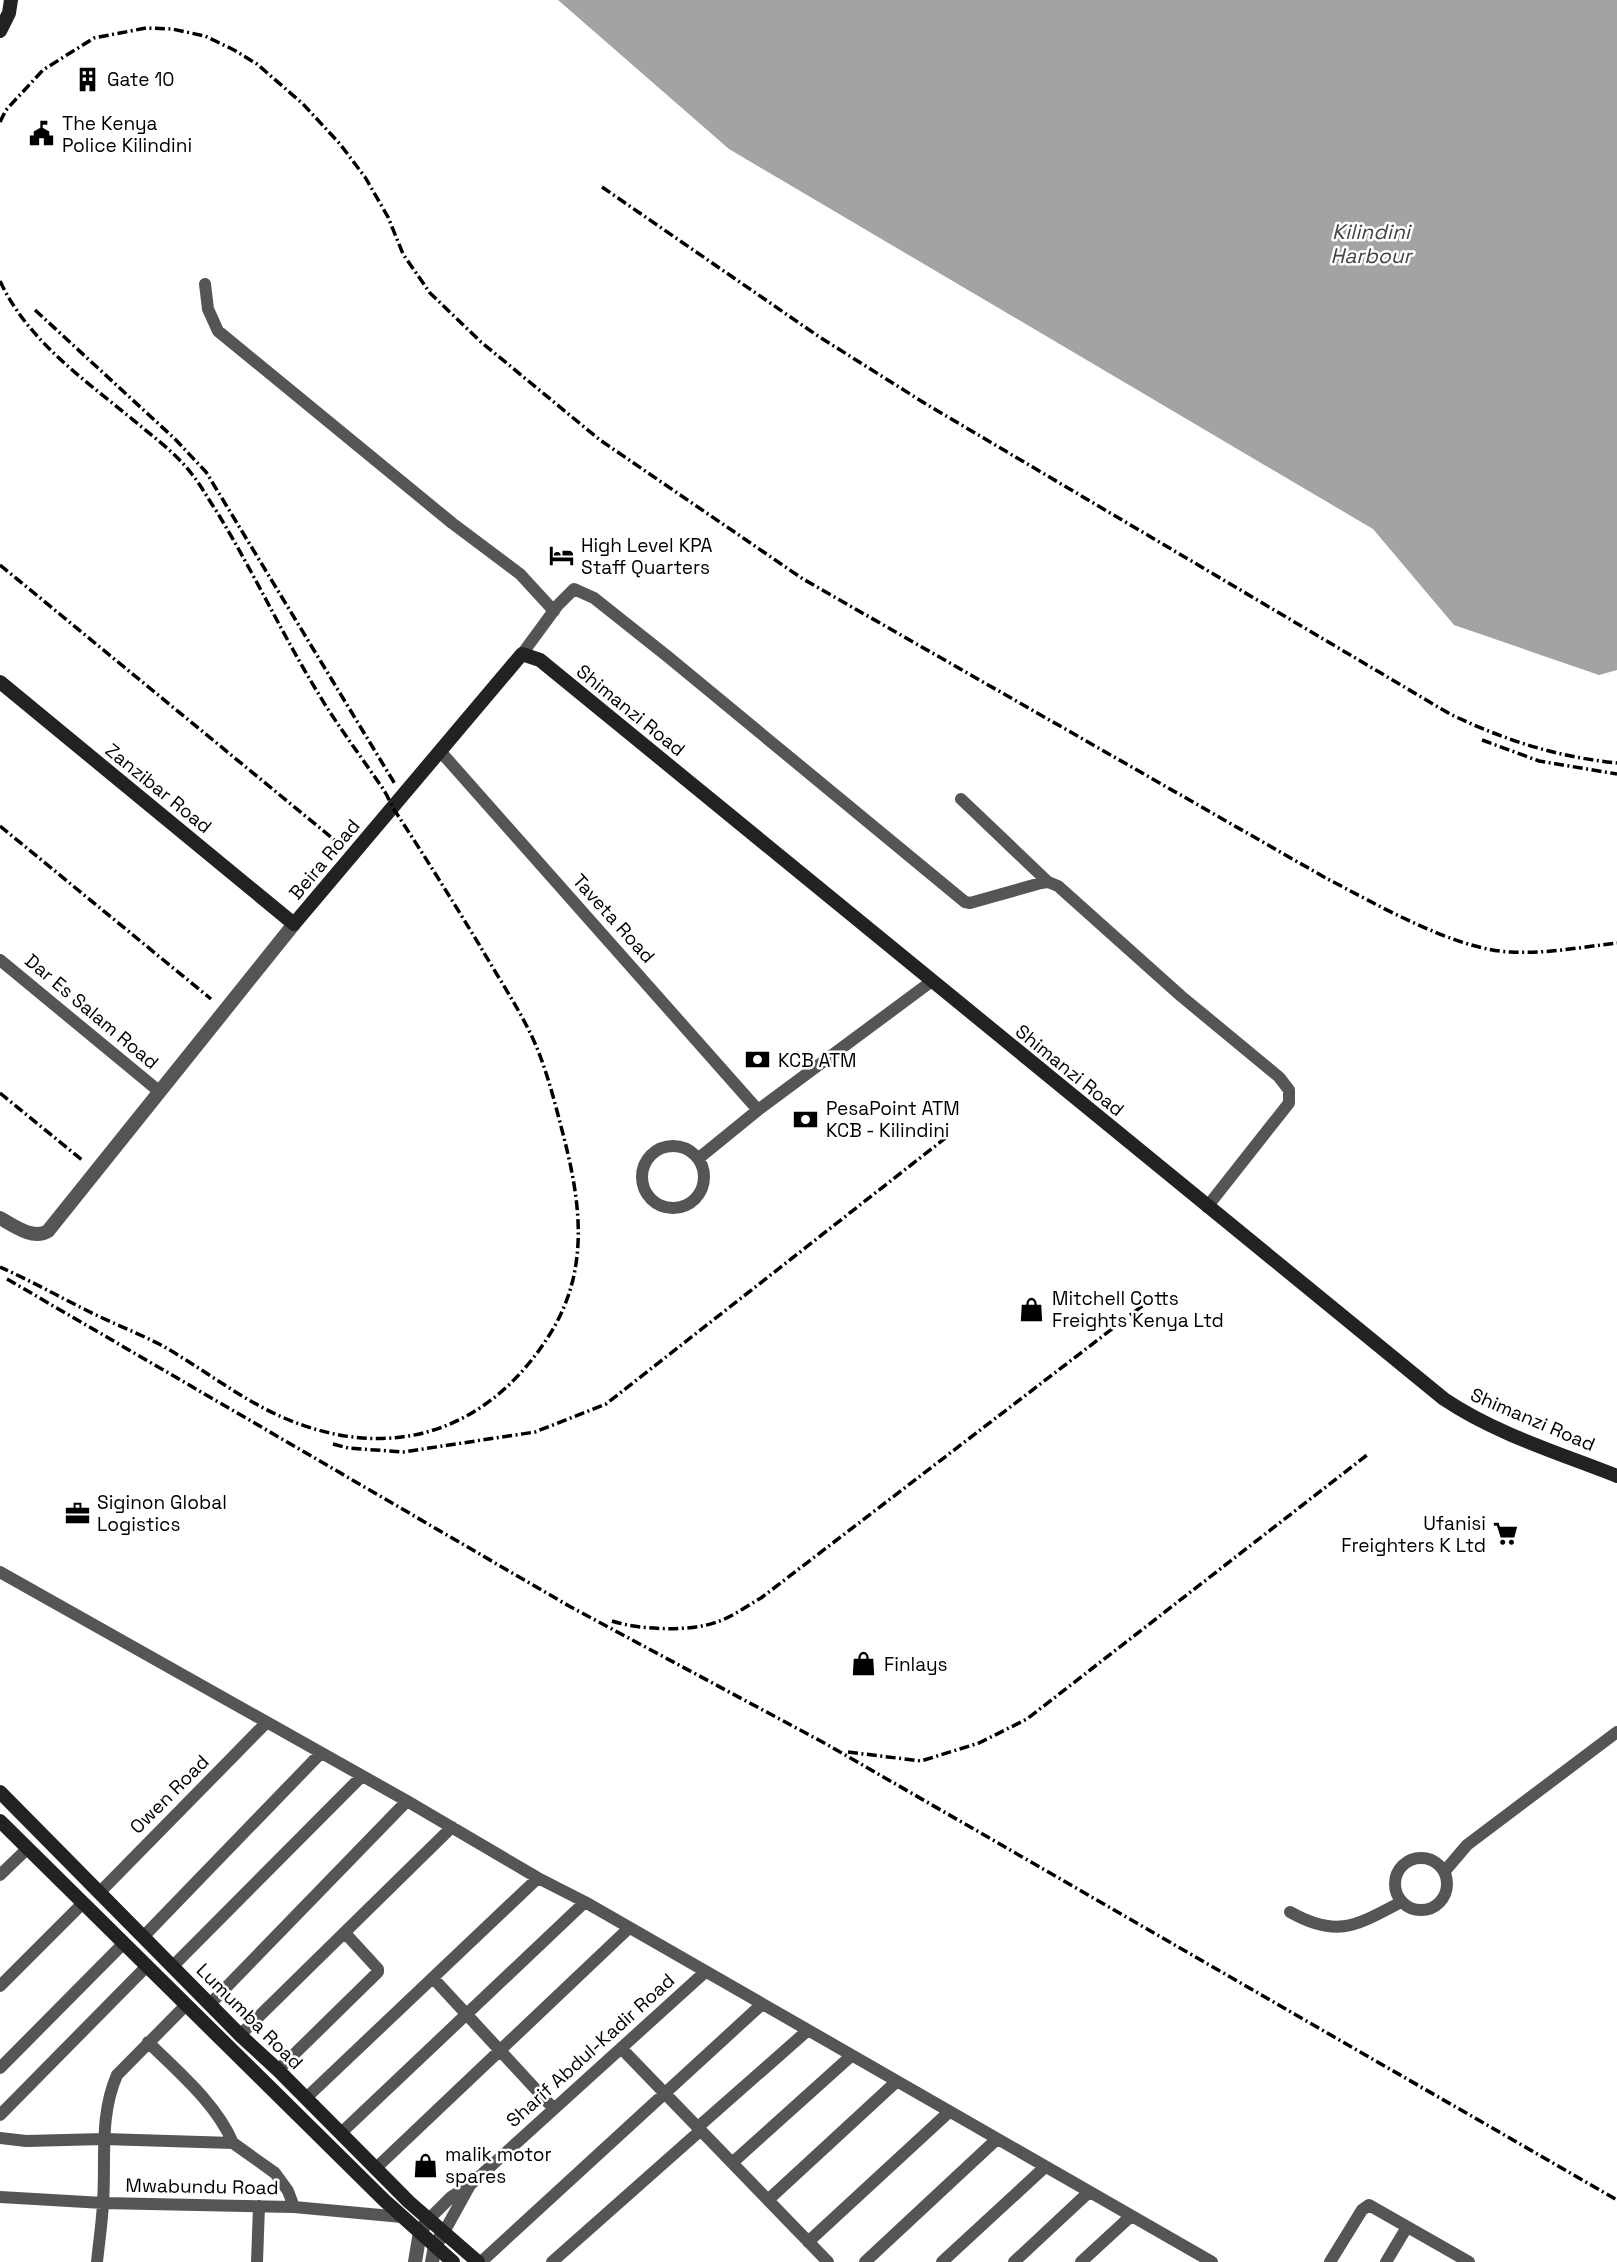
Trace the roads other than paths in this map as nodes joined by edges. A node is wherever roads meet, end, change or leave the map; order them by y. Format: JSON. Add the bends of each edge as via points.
{"nodes":[{"id":1,"x":11,"y":0,"type":"edge"},
{"id":2,"x":0,"y":31,"type":"edge"},
{"id":3,"x":205,"y":284,"type":"dead end"},
{"id":4,"x":554,"y":611,"type":"junction"},
{"id":5,"x":523,"y":654,"type":"junction"},
{"id":6,"x":0,"y":682,"type":"edge"},
{"id":7,"x":440,"y":751,"type":"junction"},
{"id":8,"x":961,"y":799,"type":"dead end"},
{"id":9,"x":1048,"y":882,"type":"junction"},
{"id":10,"x":294,"y":924,"type":"junction"},
{"id":11,"x":0,"y":960,"type":"edge"},
{"id":12,"x":932,"y":981,"type":"junction"},
{"id":13,"x":160,"y":1092,"type":"junction"},
{"id":14,"x":758,"y":1110,"type":"junction"},
{"id":15,"x":699,"y":1158,"type":"junction"},
{"id":16,"x":1207,"y":1207,"type":"junction"},
{"id":17,"x":0,"y":1218,"type":"edge"},
{"id":18,"x":1617,"y":1476,"type":"edge"},
{"id":19,"x":0,"y":1572,"type":"edge"},
{"id":20,"x":266,"y":1723,"type":"junction"},
{"id":21,"x":1617,"y":1732,"type":"edge"},
{"id":22,"x":320,"y":1754,"type":"junction"},
{"id":23,"x":361,"y":1777,"type":"junction"},
{"id":24,"x":0,"y":1792,"type":"edge"},
{"id":25,"x":407,"y":1801,"type":"junction"},
{"id":26,"x":0,"y":1821,"type":"edge"},
{"id":27,"x":452,"y":1827,"type":"junction"},
{"id":28,"x":27,"y":1848,"type":"junction"},
{"id":29,"x":62,"y":1854,"type":"junction"},
{"id":30,"x":48,"y":1868,"type":"junction"},
{"id":31,"x":1444,"y":1872,"type":"junction"},
{"id":32,"x":0,"y":1875,"type":"edge"},
{"id":33,"x":538,"y":1878,"type":"junction"},
{"id":34,"x":100,"y":1892,"type":"junction"},
{"id":35,"x":584,"y":1902,"type":"junction"},
{"id":36,"x":1401,"y":1902,"type":"junction"},
{"id":37,"x":83,"y":1903,"type":"junction"},
{"id":38,"x":1290,"y":1912,"type":"dead end"},
{"id":39,"x":629,"y":1928,"type":"junction"},
{"id":40,"x":345,"y":1933,"type":"junction"},
{"id":41,"x":144,"y":1936,"type":"junction"},
{"id":42,"x":123,"y":1944,"type":"junction"},
{"id":43,"x":147,"y":1966,"type":"junction"},
{"id":44,"x":173,"y":1966,"type":"junction"},
{"id":45,"x":704,"y":1973,"type":"junction"},
{"id":46,"x":433,"y":1978,"type":"junction"},
{"id":47,"x":0,"y":1986,"type":"edge"},
{"id":48,"x":211,"y":2003,"type":"junction"},
{"id":49,"x":186,"y":2005,"type":"junction"},
{"id":50,"x":761,"y":2005,"type":"junction"},
{"id":51,"x":465,"y":2013,"type":"junction"},
{"id":52,"x":807,"y":2031,"type":"junction"},
{"id":53,"x":240,"y":2035,"type":"junction"},
{"id":54,"x":148,"y":2042,"type":"junction"},
{"id":55,"x":621,"y":2048,"type":"junction"},
{"id":56,"x":500,"y":2050,"type":"junction"},
{"id":57,"x":851,"y":2056,"type":"junction"},
{"id":58,"x":0,"y":2068,"type":"edge"},
{"id":59,"x":278,"y":2070,"type":"junction"},
{"id":60,"x":896,"y":2082,"type":"junction"},
{"id":61,"x":664,"y":2092,"type":"junction"},
{"id":62,"x":306,"y":2098,"type":"junction"},
{"id":63,"x":554,"y":2109,"type":"junction"},
{"id":64,"x":949,"y":2112,"type":"junction"},
{"id":65,"x":0,"y":2115,"type":"edge"},
{"id":66,"x":699,"y":2128,"type":"junction"},
{"id":67,"x":341,"y":2133,"type":"junction"},
{"id":68,"x":0,"y":2138,"type":"edge"},
{"id":69,"x":104,"y":2138,"type":"junction"},
{"id":70,"x":997,"y":2140,"type":"junction"},
{"id":71,"x":233,"y":2143,"type":"junction"},
{"id":72,"x":732,"y":2163,"type":"junction"},
{"id":73,"x":1045,"y":2167,"type":"junction"},
{"id":74,"x":376,"y":2168,"type":"junction"},
{"id":75,"x":470,"y":2185,"type":"junction"},
{"id":76,"x":1089,"y":2192,"type":"junction"},
{"id":77,"x":0,"y":2197,"type":"edge"},
{"id":78,"x":768,"y":2200,"type":"junction"},
{"id":79,"x":103,"y":2203,"type":"junction"},
{"id":80,"x":259,"y":2206,"type":"junction"},
{"id":81,"x":294,"y":2207,"type":"junction"},
{"id":82,"x":1131,"y":2216,"type":"junction"},
{"id":83,"x":402,"y":2217,"type":"junction"},
{"id":84,"x":429,"y":2219,"type":"junction"},
{"id":85,"x":1407,"y":2227,"type":"junction"},
{"id":86,"x":420,"y":2232,"type":"junction"},
{"id":87,"x":444,"y":2232,"type":"junction"},
{"id":88,"x":808,"y":2242,"type":"junction"},
{"id":89,"x":435,"y":2246,"type":"junction"},
{"id":90,"x":1449,"y":2250,"type":"junction"},
{"id":91,"x":97,"y":2262,"type":"edge"},
{"id":92,"x":257,"y":2262,"type":"edge"},
{"id":93,"x":415,"y":2262,"type":"edge"},
{"id":94,"x":432,"y":2262,"type":"edge"},
{"id":95,"x":453,"y":2262,"type":"edge"},
{"id":96,"x":479,"y":2262,"type":"edge"},
{"id":97,"x":552,"y":2262,"type":"edge"},
{"id":98,"x":828,"y":2262,"type":"edge"},
{"id":99,"x":865,"y":2262,"type":"edge"},
{"id":100,"x":942,"y":2262,"type":"edge"},
{"id":101,"x":1014,"y":2262,"type":"edge"},
{"id":102,"x":1081,"y":2262,"type":"edge"},
{"id":103,"x":1212,"y":2262,"type":"edge"},
{"id":104,"x":1331,"y":2262,"type":"edge"},
{"id":105,"x":1386,"y":2262,"type":"edge"},
{"id":106,"x":1442,"y":2262,"type":"edge"},
{"id":107,"x":1469,"y":2262,"type":"edge"}],
"edges":[{"from":1,"to":2,"type":"main road"},
{"from":3,"to":4,"type":"street","via":[[208,309],[218,331],[520,574]]},
{"from":4,"to":5,"type":"street"},
{"from":4,"to":9,"type":"street","via":[[575,589],[594,598],[965,902]]},
{"from":5,"to":7,"type":"main road","name":"Beira Road"},
{"from":5,"to":12,"type":"main road","name":"Shimanzi Road","via":[[540,660]]},
{"from":6,"to":10,"type":"main road","name":"Zanzibar Road"},
{"from":7,"to":10,"type":"main road","name":"Beira Road"},
{"from":7,"to":14,"type":"street","name":"Taveta Road"},
{"from":8,"to":9,"type":"street"},
{"from":9,"to":16,"type":"street","via":[[1058,886],[1289,1090],[1289,1102]]},
{"from":10,"to":13,"type":"street","name":"Beira Road"},
{"from":11,"to":13,"type":"street","name":"Dar Es Salam Road"},
{"from":12,"to":14,"type":"street"},
{"from":12,"to":16,"type":"main road","name":"Shimanzi Road"},
{"from":13,"to":17,"type":"street","name":"Beira Road","via":[[48,1231],[32,1234]]},
{"from":14,"to":15,"type":"street"},
{"from":15,"to":15,"type":"street","via":[[704,1167],[703,1188],[681,1208],[660,1207],[645,1192],[642,1172],[652,1154],[671,1146]]},
{"from":16,"to":18,"type":"main road","name":"Shimanzi Road","via":[[1413,1376],[1464,1412]]},
{"from":19,"to":20,"type":"street"},
{"from":20,"to":22,"type":"street"},
{"from":20,"to":34,"type":"street","name":"Owen Road"},
{"from":21,"to":31,"type":"street","via":[[1467,1845]]},
{"from":22,"to":23,"type":"street"},
{"from":22,"to":41,"type":"street"},
{"from":23,"to":25,"type":"street"},
{"from":23,"to":44,"type":"street"},
{"from":24,"to":29,"type":"main road","name":"Lumumba Road"},
{"from":25,"to":27,"type":"street"},
{"from":25,"to":48,"type":"street"},
{"from":26,"to":28,"type":"main road","name":"Lumumba Road"},
{"from":27,"to":33,"type":"street"},
{"from":27,"to":40,"type":"street"},
{"from":28,"to":30,"type":"main road","name":"Lumumba Road"},
{"from":28,"to":32,"type":"street"},
{"from":29,"to":30,"type":"main road"},
{"from":29,"to":34,"type":"main road","name":"Lumumba Road"},
{"from":30,"to":37,"type":"main road","name":"Lumumba Road"},
{"from":31,"to":36,"type":"street","via":[[1443,1899],[1432,1908],[1418,1910]]},
{"from":31,"to":36,"type":"street","via":[[1426,1858],[1404,1864],[1395,1885]]},
{"from":33,"to":35,"type":"street"},
{"from":33,"to":46,"type":"street"},
{"from":34,"to":41,"type":"main road","name":"Lumumba Road"},
{"from":35,"to":39,"type":"street"},
{"from":35,"to":51,"type":"street"},
{"from":36,"to":38,"type":"street","via":[[1359,1923],[1335,1928]]},
{"from":37,"to":42,"type":"main road","name":"Lumumba Road"},
{"from":37,"to":47,"type":"street"},
{"from":39,"to":45,"type":"street"},
{"from":39,"to":56,"type":"street"},
{"from":40,"to":53,"type":"street"},
{"from":40,"to":59,"type":"street","via":[[378,1972]]},
{"from":41,"to":44,"type":"main road","name":"Lumumba Road"},
{"from":42,"to":43,"type":"main road","name":"Lumumba Road"},
{"from":42,"to":58,"type":"street"},
{"from":43,"to":49,"type":"main road","name":"Lumumba Road"},
{"from":43,"to":65,"type":"street"},
{"from":44,"to":48,"type":"main road","name":"Lumumba Road"},
{"from":45,"to":50,"type":"street"},
{"from":45,"to":55,"type":"street","name":"Sharif Abdul-Kadir Road"},
{"from":46,"to":51,"type":"street"},
{"from":46,"to":62,"type":"street"},
{"from":48,"to":53,"type":"main road","name":"Lumumba Road"},
{"from":49,"to":54,"type":"street"},
{"from":49,"to":83,"type":"main road","name":"Lumumba Road"},
{"from":50,"to":52,"type":"street"},
{"from":50,"to":61,"type":"street"},
{"from":51,"to":56,"type":"street"},
{"from":51,"to":67,"type":"street"},
{"from":52,"to":57,"type":"street"},
{"from":52,"to":66,"type":"street"},
{"from":53,"to":59,"type":"main road","name":"Lumumba Road"},
{"from":54,"to":69,"type":"street","via":[[117,2075],[107,2106]]},
{"from":54,"to":71,"type":"street","via":[[226,2126]]},
{"from":55,"to":61,"type":"street"},
{"from":55,"to":63,"type":"street","name":"Sharif Abdul-Kadir Road"},
{"from":56,"to":63,"type":"street"},
{"from":56,"to":74,"type":"street"},
{"from":57,"to":60,"type":"street"},
{"from":57,"to":72,"type":"street"},
{"from":59,"to":62,"type":"main road","name":"Lumumba Road"},
{"from":60,"to":64,"type":"street"},
{"from":60,"to":78,"type":"street"},
{"from":61,"to":66,"type":"street"},
{"from":61,"to":96,"type":"street"},
{"from":62,"to":67,"type":"main road","name":"Lumumba Road"},
{"from":63,"to":75,"type":"street","name":"Sharif Abdul-Kadir Road"},
{"from":64,"to":70,"type":"street"},
{"from":64,"to":88,"type":"street"},
{"from":66,"to":72,"type":"street"},
{"from":66,"to":97,"type":"street"},
{"from":67,"to":74,"type":"main road","name":"Lumumba Road"},
{"from":68,"to":69,"type":"street"},
{"from":69,"to":71,"type":"street"},
{"from":69,"to":79,"type":"street"},
{"from":70,"to":73,"type":"street"},
{"from":70,"to":99,"type":"street"},
{"from":71,"to":81,"type":"street","via":[[275,2173]]},
{"from":72,"to":78,"type":"street"},
{"from":73,"to":76,"type":"street"},
{"from":73,"to":100,"type":"street"},
{"from":74,"to":84,"type":"main road","name":"Lumumba Road"},
{"from":75,"to":84,"type":"street","name":"Sharif Abdul-Kadir Road"},
{"from":75,"to":87,"type":"street","name":"Sharif Abdul-Kadir Road"},
{"from":76,"to":82,"type":"street"},
{"from":76,"to":101,"type":"street"},
{"from":77,"to":79,"type":"street","name":"Mwabundu Road"},
{"from":78,"to":88,"type":"street"},
{"from":79,"to":80,"type":"street","name":"Mwabundu Road"},
{"from":79,"to":91,"type":"street"},
{"from":80,"to":81,"type":"street","name":"Mwabundu Road"},
{"from":80,"to":92,"type":"street"},
{"from":81,"to":83,"type":"street","name":"Mwabundu Road"},
{"from":82,"to":102,"type":"street"},
{"from":82,"to":103,"type":"street"},
{"from":83,"to":86,"type":"main road","name":"Lumumba Road"},
{"from":84,"to":86,"type":"street"},
{"from":84,"to":87,"type":"main road","name":"Lumumba Road"},
{"from":85,"to":90,"type":"street"},
{"from":85,"to":104,"type":"street","via":[[1375,2206],[1366,2206]]},
{"from":85,"to":105,"type":"street"},
{"from":86,"to":89,"type":"main road","name":"Lumumba Road"},
{"from":86,"to":93,"type":"street"},
{"from":87,"to":89,"type":"street"},
{"from":87,"to":96,"type":"main road","name":"Lumumba Road"},
{"from":88,"to":98,"type":"street"},
{"from":89,"to":94,"type":"street"},
{"from":89,"to":95,"type":"main road","name":"Lumumba Road"},
{"from":90,"to":106,"type":"street"},
{"from":90,"to":107,"type":"street"}]}
